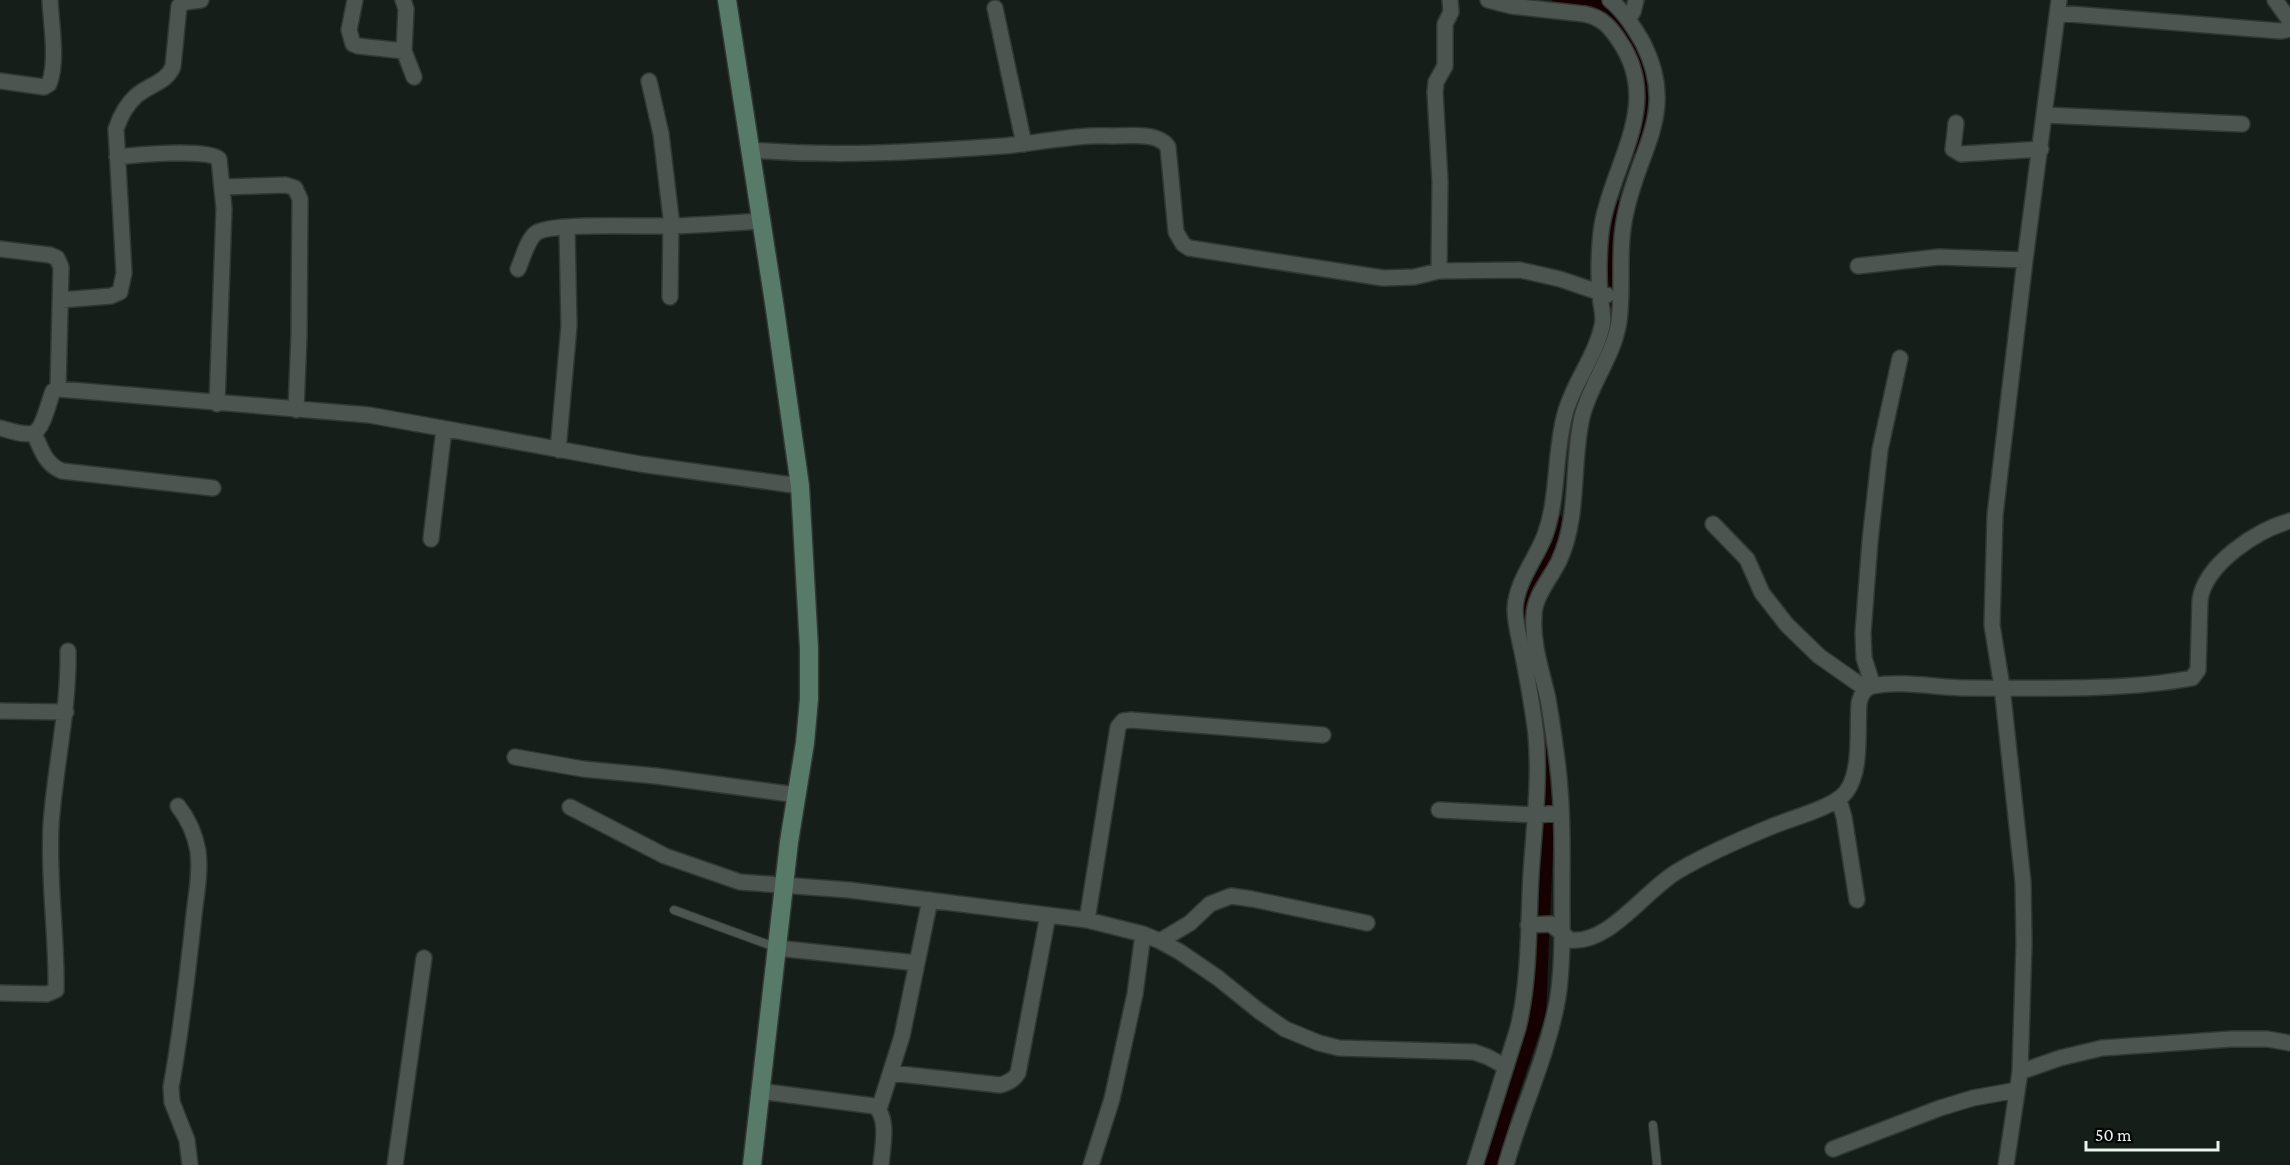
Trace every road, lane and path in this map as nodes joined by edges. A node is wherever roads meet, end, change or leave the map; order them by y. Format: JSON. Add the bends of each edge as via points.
{"nodes":[{"id":1,"x":50,"y":0,"type":"edge"},
{"id":2,"x":201,"y":0,"type":"edge"},
{"id":3,"x":355,"y":0,"type":"edge"},
{"id":4,"x":403,"y":0,"type":"edge"},
{"id":5,"x":727,"y":0,"type":"edge"},
{"id":6,"x":1450,"y":0,"type":"edge"},
{"id":7,"x":1488,"y":0,"type":"edge"},
{"id":8,"x":1610,"y":0,"type":"edge"},
{"id":9,"x":1636,"y":0,"type":"edge"},
{"id":10,"x":2275,"y":0,"type":"edge"},
{"id":11,"x":2058,"y":6,"type":"edge"},
{"id":12,"x":995,"y":8,"type":"dead end"},
{"id":13,"x":2290,"y":22,"type":"edge"},
{"id":14,"x":1626,"y":31,"type":"junction"},
{"id":15,"x":404,"y":51,"type":"junction"},
{"id":16,"x":414,"y":77,"type":"dead end"},
{"id":17,"x":0,"y":81,"type":"edge"},
{"id":18,"x":650,"y":81,"type":"dead end"},
{"id":19,"x":2044,"y":116,"type":"junction"},
{"id":20,"x":1956,"y":123,"type":"dead end"},
{"id":21,"x":2242,"y":124,"type":"dead end"},
{"id":22,"x":1024,"y":144,"type":"junction"},
{"id":23,"x":2041,"y":149,"type":"junction"},
{"id":24,"x":751,"y":150,"type":"junction"},
{"id":25,"x":117,"y":157,"type":"junction"},
{"id":26,"x":222,"y":187,"type":"junction"},
{"id":27,"x":760,"y":221,"type":"junction"},
{"id":28,"x":671,"y":226,"type":"junction"},
{"id":29,"x":567,"y":227,"type":"junction"},
{"id":30,"x":0,"y":249,"type":"edge"},
{"id":31,"x":2025,"y":260,"type":"junction"},
{"id":32,"x":1858,"y":266,"type":"dead end"},
{"id":33,"x":518,"y":269,"type":"dead end"},
{"id":34,"x":1439,"y":271,"type":"junction"},
{"id":35,"x":1610,"y":294,"type":"junction"},
{"id":36,"x":670,"y":297,"type":"dead end"},
{"id":37,"x":61,"y":300,"type":"junction"},
{"id":38,"x":1900,"y":357,"type":"dead end"},
{"id":39,"x":58,"y":389,"type":"junction"},
{"id":40,"x":217,"y":404,"type":"junction"},
{"id":41,"x":296,"y":410,"type":"junction"},
{"id":42,"x":0,"y":428,"type":"edge"},
{"id":43,"x":444,"y":429,"type":"junction"},
{"id":44,"x":34,"y":433,"type":"junction"},
{"id":45,"x":558,"y":450,"type":"junction"},
{"id":46,"x":800,"y":486,"type":"junction"},
{"id":47,"x":213,"y":488,"type":"dead end"},
{"id":48,"x":2290,"y":521,"type":"edge"},
{"id":49,"x":1713,"y":524,"type":"dead end"},
{"id":50,"x":431,"y":538,"type":"dead end"},
{"id":51,"x":1548,"y":556,"type":"junction"},
{"id":52,"x":1525,"y":604,"type":"junction"},
{"id":53,"x":68,"y":651,"type":"dead end"},
{"id":54,"x":2002,"y":687,"type":"junction"},
{"id":55,"x":1869,"y":688,"type":"junction"},
{"id":56,"x":0,"y":711,"type":"edge"},
{"id":57,"x":66,"y":712,"type":"junction"},
{"id":58,"x":1323,"y":735,"type":"dead end"},
{"id":59,"x":515,"y":757,"type":"dead end"},
{"id":60,"x":797,"y":795,"type":"junction"},
{"id":61,"x":178,"y":806,"type":"dead end"},
{"id":62,"x":570,"y":807,"type":"dead end"},
{"id":63,"x":1841,"y":808,"type":"junction"},
{"id":64,"x":1439,"y":810,"type":"dead end"},
{"id":65,"x":1548,"y":814,"type":"junction"},
{"id":66,"x":784,"y":885,"type":"junction"},
{"id":67,"x":930,"y":900,"type":"junction"},
{"id":68,"x":1857,"y":900,"type":"dead end"},
{"id":69,"x":674,"y":910,"type":"dead end"},
{"id":70,"x":1048,"y":915,"type":"junction"},
{"id":71,"x":1087,"y":920,"type":"junction"},
{"id":72,"x":1367,"y":923,"type":"dead end"},
{"id":73,"x":1538,"y":924,"type":"junction"},
{"id":74,"x":1143,"y":934,"type":"junction"},
{"id":75,"x":1563,"y":936,"type":"junction"},
{"id":76,"x":1160,"y":941,"type":"junction"},
{"id":77,"x":777,"y":948,"type":"junction"},
{"id":78,"x":424,"y":958,"type":"dead end"},
{"id":79,"x":917,"y":963,"type":"junction"},
{"id":80,"x":0,"y":993,"type":"edge"},
{"id":81,"x":2290,"y":1043,"type":"edge"},
{"id":82,"x":1506,"y":1067,"type":"junction"},
{"id":83,"x":2020,"y":1072,"type":"junction"},
{"id":84,"x":891,"y":1073,"type":"junction"},
{"id":85,"x":2017,"y":1090,"type":"junction"},
{"id":86,"x":759,"y":1091,"type":"junction"},
{"id":87,"x":879,"y":1110,"type":"junction"},
{"id":88,"x":1653,"y":1125,"type":"dead end"},
{"id":89,"x":1833,"y":1149,"type":"dead end"},
{"id":90,"x":190,"y":1165,"type":"edge"},
{"id":91,"x":395,"y":1165,"type":"edge"},
{"id":92,"x":752,"y":1165,"type":"edge"},
{"id":93,"x":881,"y":1165,"type":"edge"},
{"id":94,"x":1091,"y":1165,"type":"edge"},
{"id":95,"x":1475,"y":1165,"type":"edge"},
{"id":96,"x":1506,"y":1165,"type":"edge"},
{"id":97,"x":1657,"y":1165,"type":"edge"},
{"id":98,"x":2006,"y":1165,"type":"edge"}],
"edges":[{"from":1,"to":17,"type":"street","via":[[50,84],[44,87]]},
{"from":2,"to":25,"type":"street","via":[[179,6],[170,74],[136,96],[121,115],[116,129]]},
{"from":3,"to":15,"type":"street","via":[[349,30],[353,44]]},
{"from":4,"to":15,"type":"street"},
{"from":5,"to":24,"type":"main road"},
{"from":6,"to":34,"type":"street","via":[[1451,12],[1445,24],[1445,66],[1435,92],[1440,181]]},
{"from":7,"to":14,"type":"street","via":[[1594,16]]},
{"from":8,"to":14,"type":"street"},
{"from":9,"to":14,"type":"street"},
{"from":10,"to":13,"type":"street"},
{"from":11,"to":13,"type":"street","via":[[2280,31],[2286,30]]},
{"from":11,"to":19,"type":"street"},
{"from":12,"to":22,"type":"street"},
{"from":14,"to":35,"type":"street","via":[[1638,105],[1605,211],[1601,239]]},
{"from":14,"to":35,"type":"street","via":[[1654,69],[1657,109],[1652,136],[1627,204],[1620,267]]},
{"from":15,"to":16,"type":"street"},
{"from":18,"to":28,"type":"street","via":[[661,134]]},
{"from":19,"to":21,"type":"street"},
{"from":19,"to":23,"type":"street"},
{"from":20,"to":23,"type":"street","via":[[1953,149],[1961,154]]},
{"from":22,"to":24,"type":"street","via":[[921,151]]},
{"from":22,"to":34,"type":"street","via":[[1103,135],[1163,141],[1172,167],[1176,232],[1189,248],[1383,278]]},
{"from":23,"to":31,"type":"street"},
{"from":24,"to":27,"type":"main road"},
{"from":25,"to":26,"type":"street","via":[[215,155],[220,163]]},
{"from":25,"to":37,"type":"street","via":[[124,273],[120,292]]},
{"from":26,"to":40,"type":"street"},
{"from":26,"to":41,"type":"street","via":[[286,185],[295,188],[300,199]]},
{"from":27,"to":28,"type":"street"},
{"from":27,"to":46,"type":"main road"},
{"from":28,"to":29,"type":"street"},
{"from":28,"to":36,"type":"street"},
{"from":29,"to":33,"type":"street","via":[[536,233]]},
{"from":29,"to":45,"type":"street","via":[[569,326]]},
{"from":30,"to":37,"type":"street","via":[[57,258],[61,267]]},
{"from":31,"to":32,"type":"street","via":[[1939,257]]},
{"from":31,"to":54,"type":"street","via":[[1995,515],[1992,625]]},
{"from":34,"to":35,"type":"street","via":[[1533,271]]},
{"from":35,"to":51,"type":"street","via":[[1592,355],[1565,412]]},
{"from":35,"to":51,"type":"street","via":[[1619,321],[1616,336],[1581,420],[1567,539]]},
{"from":37,"to":39,"type":"street"},
{"from":38,"to":55,"type":"street","via":[[1880,450],[1870,541],[1863,633]]},
{"from":39,"to":40,"type":"street"},
{"from":39,"to":44,"type":"street","via":[[53,391],[42,424]]},
{"from":40,"to":41,"type":"street"},
{"from":41,"to":43,"type":"street","via":[[369,415]]},
{"from":42,"to":44,"type":"street"},
{"from":43,"to":45,"type":"street"},
{"from":43,"to":50,"type":"street"},
{"from":44,"to":47,"type":"street","via":[[48,462],[62,471]]},
{"from":45,"to":46,"type":"street"},
{"from":46,"to":60,"type":"main road","via":[[809,699]]},
{"from":48,"to":54,"type":"street","via":[[2260,534],[2229,555],[2206,579],[2200,600],[2198,670],[2192,678],[2164,683]]},
{"from":49,"to":55,"type":"street","via":[[1747,559],[1762,593],[1787,625],[1819,656]]},
{"from":51,"to":52,"type":"street"},
{"from":51,"to":52,"type":"street","via":[[1527,573]]},
{"from":52,"to":65,"type":"street","via":[[1555,743]]},
{"from":52,"to":65,"type":"street","via":[[1517,625],[1536,736],[1538,774]]},
{"from":53,"to":57,"type":"street"},
{"from":54,"to":55,"type":"street"},
{"from":54,"to":83,"type":"street","via":[[2023,882]]},
{"from":55,"to":63,"type":"street","via":[[1859,703],[1853,781]]},
{"from":56,"to":57,"type":"street"},
{"from":57,"to":80,"type":"street","via":[[51,826],[56,990],[42,995]]},
{"from":58,"to":71,"type":"street","via":[[1121,722]]},
{"from":59,"to":60,"type":"street"},
{"from":60,"to":66,"type":"main road"},
{"from":61,"to":90,"type":"street","via":[[189,820],[198,850],[199,874],[171,1087],[172,1102],[187,1140]]},
{"from":62,"to":66,"type":"street","via":[[665,856],[722,877]]},
{"from":63,"to":68,"type":"street"},
{"from":63,"to":75,"type":"street","via":[[1753,835],[1678,870],[1597,935],[1576,941]]},
{"from":64,"to":65,"type":"street"},
{"from":65,"to":73,"type":"street"},
{"from":65,"to":75,"type":"street"},
{"from":66,"to":67,"type":"street"},
{"from":66,"to":77,"type":"main road"},
{"from":67,"to":70,"type":"street"},
{"from":67,"to":79,"type":"street"},
{"from":69,"to":77,"type":"lane"},
{"from":70,"to":71,"type":"street"},
{"from":70,"to":84,"type":"street","via":[[1016,1077],[1000,1085]]},
{"from":71,"to":74,"type":"street"},
{"from":72,"to":76,"type":"street","via":[[1231,896],[1210,904],[1190,923]]},
{"from":73,"to":75,"type":"street","via":[[1556,926]]},
{"from":73,"to":82,"type":"street","via":[[1523,1005]]},
{"from":74,"to":76,"type":"street"},
{"from":74,"to":94,"type":"street","via":[[1135,994],[1112,1099]]},
{"from":75,"to":96,"type":"street","via":[[1558,996],[1549,1033]]},
{"from":76,"to":82,"type":"street","via":[[1218,978],[1285,1029],[1304,1037],[1339,1048],[1474,1052]]},
{"from":77,"to":79,"type":"street"},
{"from":77,"to":86,"type":"main road"},
{"from":78,"to":91,"type":"street"},
{"from":79,"to":84,"type":"street"},
{"from":81,"to":83,"type":"street","via":[[2232,1039],[2102,1048]]},
{"from":82,"to":95,"type":"street"},
{"from":83,"to":85,"type":"street"},
{"from":84,"to":87,"type":"street"},
{"from":85,"to":89,"type":"street","via":[[1940,1108]]},
{"from":85,"to":98,"type":"street"},
{"from":86,"to":87,"type":"street","via":[[867,1104]]},
{"from":86,"to":92,"type":"main road"},
{"from":87,"to":93,"type":"street","via":[[883,1118]]},
{"from":88,"to":97,"type":"lane"}]}
